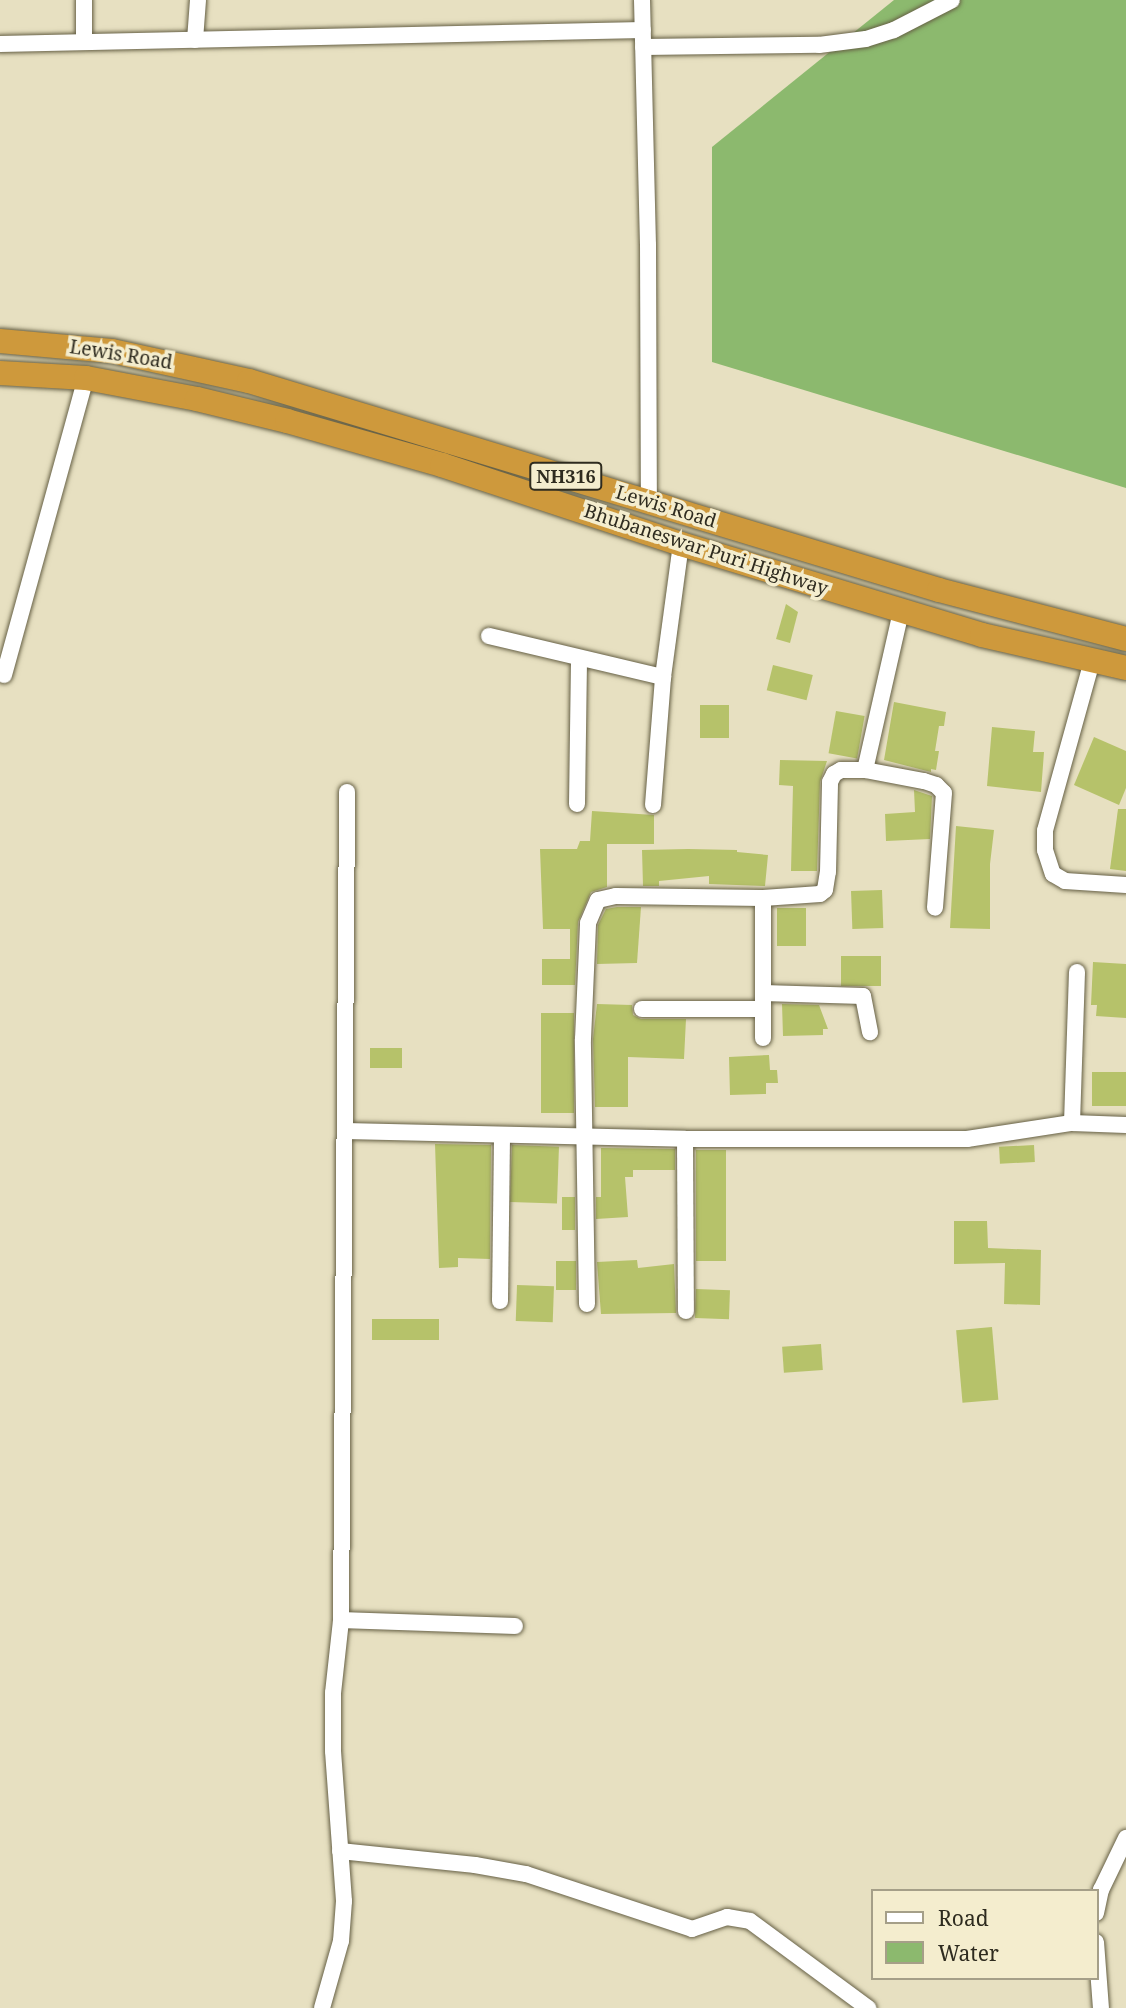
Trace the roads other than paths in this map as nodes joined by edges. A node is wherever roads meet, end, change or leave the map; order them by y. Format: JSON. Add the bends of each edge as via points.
{"nodes":[{"id":1,"x":84,"y":0,"type":"edge"},
{"id":2,"x":198,"y":0,"type":"edge"},
{"id":3,"x":642,"y":0,"type":"edge"},
{"id":4,"x":952,"y":0,"type":"edge"},
{"id":5,"x":643,"y":38,"type":"junction"},
{"id":6,"x":195,"y":40,"type":"junction"},
{"id":7,"x":84,"y":42,"type":"junction"},
{"id":8,"x":0,"y":44,"type":"edge"},
{"id":9,"x":0,"y":341,"type":"edge"},
{"id":10,"x":0,"y":373,"type":"edge"},
{"id":11,"x":86,"y":378,"type":"junction"},
{"id":12,"x":649,"y":503,"type":"junction"},
{"id":13,"x":681,"y":544,"type":"junction"},
{"id":14,"x":901,"y":611,"type":"junction"},
{"id":15,"x":489,"y":636,"type":"dead end"},
{"id":16,"x":1126,"y":639,"type":"edge"},
{"id":17,"x":579,"y":658,"type":"junction"},
{"id":18,"x":1092,"y":661,"type":"junction"},
{"id":19,"x":1126,"y":668,"type":"edge"},
{"id":20,"x":4,"y":675,"type":"dead end"},
{"id":21,"x":663,"y":677,"type":"junction"},
{"id":22,"x":865,"y":770,"type":"junction"},
{"id":23,"x":347,"y":792,"type":"dead end"},
{"id":24,"x":577,"y":804,"type":"dead end"},
{"id":25,"x":653,"y":805,"type":"dead end"},
{"id":26,"x":1126,"y":885,"type":"edge"},
{"id":27,"x":764,"y":898,"type":"junction"},
{"id":28,"x":935,"y":908,"type":"dead end"},
{"id":29,"x":1077,"y":972,"type":"dead end"},
{"id":30,"x":763,"y":1001,"type":"junction"},
{"id":31,"x":642,"y":1009,"type":"dead end"},
{"id":32,"x":870,"y":1032,"type":"dead end"},
{"id":33,"x":764,"y":1038,"type":"dead end"},
{"id":34,"x":1072,"y":1123,"type":"junction"},
{"id":35,"x":1126,"y":1125,"type":"edge"},
{"id":36,"x":345,"y":1131,"type":"junction"},
{"id":37,"x":585,"y":1135,"type":"junction"},
{"id":38,"x":502,"y":1136,"type":"junction"},
{"id":39,"x":685,"y":1139,"type":"junction"},
{"id":40,"x":500,"y":1301,"type":"dead end"},
{"id":41,"x":587,"y":1304,"type":"dead end"},
{"id":42,"x":686,"y":1311,"type":"dead end"},
{"id":43,"x":341,"y":1620,"type":"junction"},
{"id":44,"x":515,"y":1626,"type":"dead end"},
{"id":45,"x":1126,"y":1838,"type":"edge"},
{"id":46,"x":340,"y":1851,"type":"junction"},
{"id":47,"x":1098,"y":1904,"type":"edge"},
{"id":48,"x":1098,"y":1968,"type":"edge"},
{"id":49,"x":321,"y":2008,"type":"edge"},
{"id":50,"x":868,"y":2008,"type":"edge"},
{"id":51,"x":1101,"y":2008,"type":"edge"}],
"edges":[{"from":1,"to":7,"type":"street"},
{"from":2,"to":6,"type":"street"},
{"from":3,"to":5,"type":"street"},
{"from":4,"to":5,"type":"street","via":[[894,30],[819,46]]},
{"from":5,"to":6,"type":"street"},
{"from":5,"to":12,"type":"street"},
{"from":6,"to":7,"type":"street"},
{"from":7,"to":8,"type":"street"},
{"from":9,"to":12,"type":"highway","name":"Lewis Road","number":"NH316","via":[[113,351],[249,381]]},
{"from":10,"to":11,"type":"highway","name":"Bhubaneswar Puri Highway","number":"NH316"},
{"from":11,"to":13,"type":"highway","name":"Bhubaneswar Puri Highway","number":"NH316","via":[[197,398],[287,421],[442,465]]},
{"from":11,"to":20,"type":"street"},
{"from":12,"to":16,"type":"highway","name":"Lewis Road","number":"NH316","via":[[999,608]]},
{"from":13,"to":14,"type":"highway","name":"Bhubaneswar Puri Highway","number":"NH316"},
{"from":13,"to":21,"type":"street"},
{"from":14,"to":18,"type":"highway","name":"Bhubaneswar Puri Highway","number":"NH316"},
{"from":14,"to":22,"type":"street"},
{"from":15,"to":17,"type":"street"},
{"from":17,"to":21,"type":"street"},
{"from":17,"to":24,"type":"street"},
{"from":18,"to":19,"type":"highway","name":"Bhubaneswar Puri Highway","number":"NH316"},
{"from":18,"to":26,"type":"street","via":[[1045,831],[1045,850],[1053,874],[1065,881]]},
{"from":21,"to":25,"type":"street"},
{"from":22,"to":27,"type":"street","via":[[841,770],[830,782],[825,890]]},
{"from":22,"to":28,"type":"street","via":[[924,781],[944,793]]},
{"from":23,"to":36,"type":"street"},
{"from":27,"to":30,"type":"street"},
{"from":27,"to":37,"type":"street","via":[[616,896],[594,905],[586,956]]},
{"from":29,"to":34,"type":"street"},
{"from":30,"to":31,"type":"street"},
{"from":30,"to":32,"type":"street","via":[[863,996]]},
{"from":30,"to":33,"type":"street"},
{"from":34,"to":35,"type":"street"},
{"from":34,"to":39,"type":"street","via":[[967,1139]]},
{"from":36,"to":38,"type":"street"},
{"from":36,"to":43,"type":"street"},
{"from":37,"to":38,"type":"street"},
{"from":37,"to":39,"type":"street"},
{"from":37,"to":41,"type":"street"},
{"from":38,"to":40,"type":"street"},
{"from":39,"to":42,"type":"street"},
{"from":43,"to":44,"type":"street"},
{"from":43,"to":46,"type":"street","via":[[332,1693]]},
{"from":45,"to":47,"type":"street"},
{"from":46,"to":49,"type":"street","via":[[341,1941]]},
{"from":46,"to":50,"type":"street","via":[[526,1874],[692,1929],[727,1917],[750,1921]]},
{"from":48,"to":51,"type":"street"}]}
